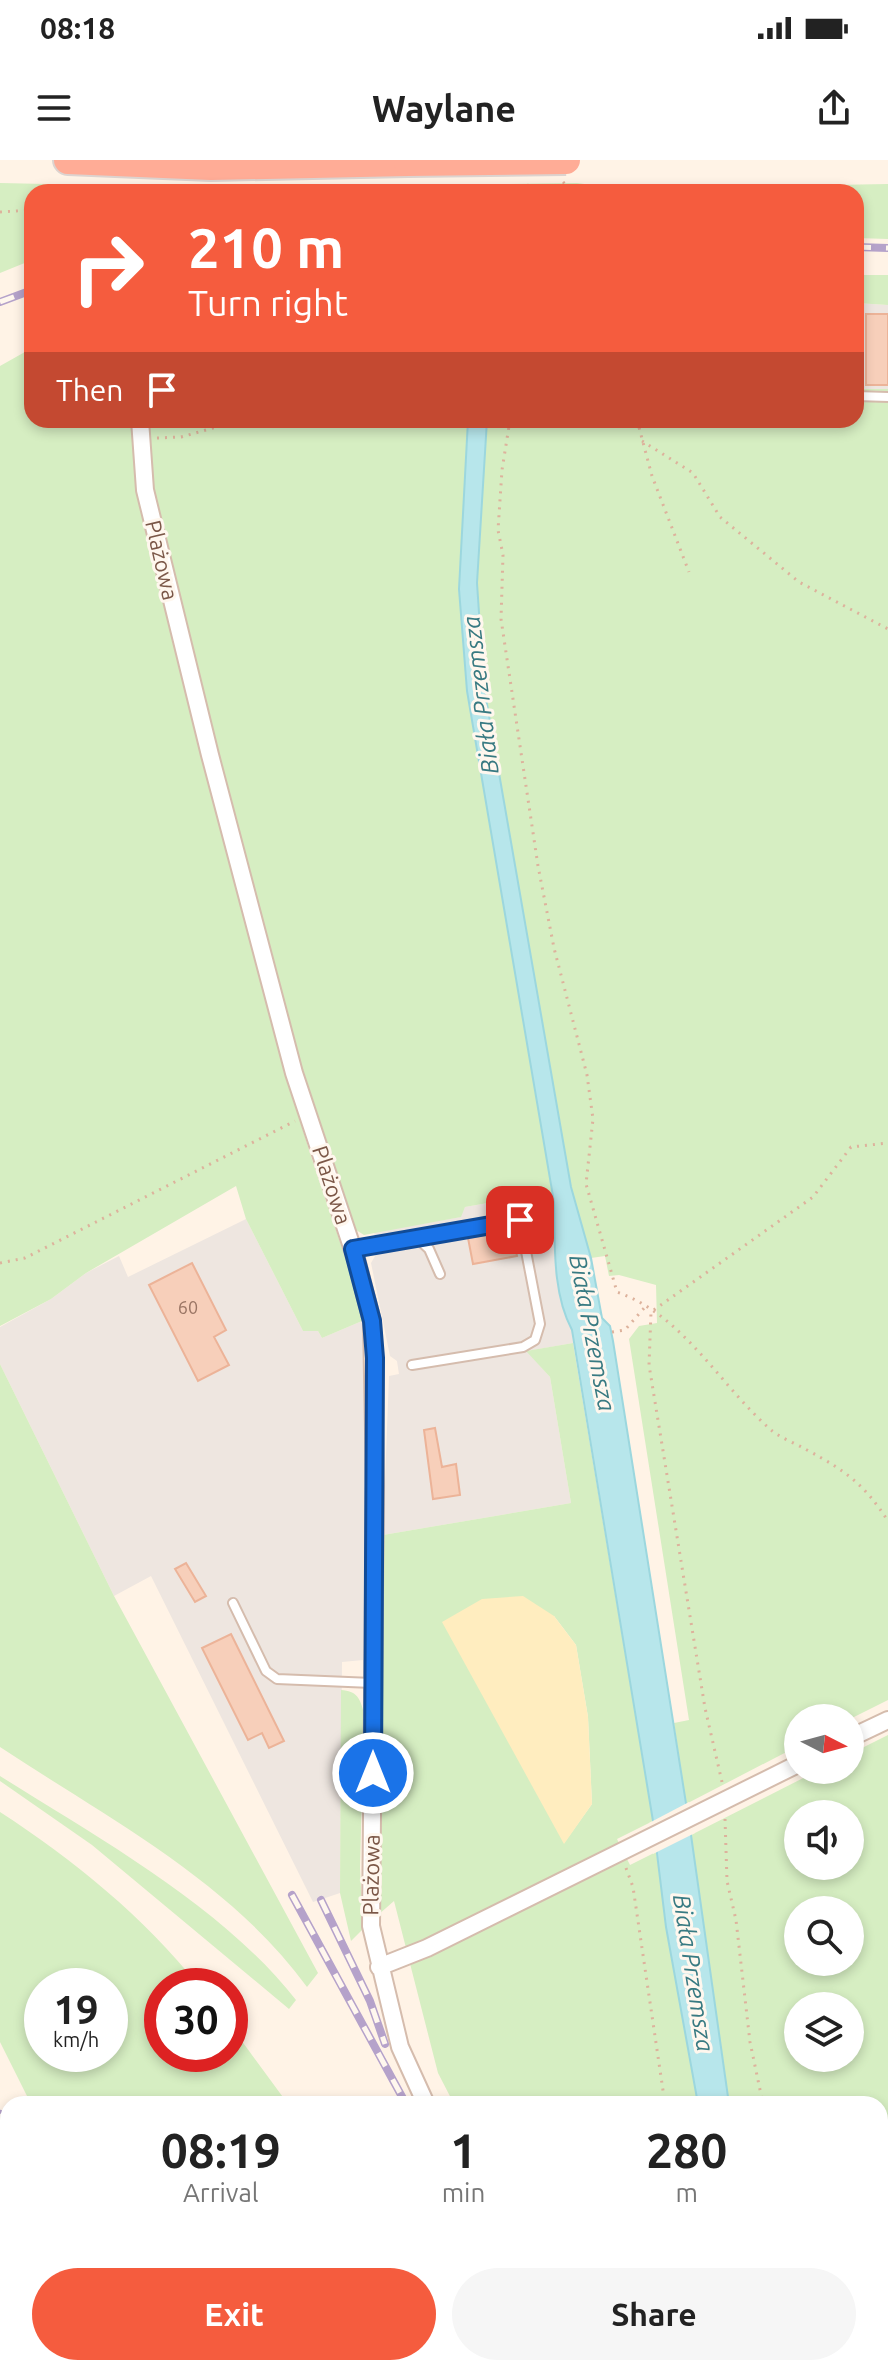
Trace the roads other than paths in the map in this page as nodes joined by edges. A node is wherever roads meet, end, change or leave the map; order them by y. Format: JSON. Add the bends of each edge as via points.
{"nodes":[{"id":1,"x":68,"y":160,"type":"edge"},
{"id":2,"x":566,"y":160,"type":"edge"},
{"id":3,"x":864,"y":396,"type":"edge"},
{"id":4,"x":888,"y":397,"type":"edge"},
{"id":5,"x":140,"y":428,"type":"edge"},
{"id":6,"x":416,"y":1237,"type":"junction"},
{"id":7,"x":353,"y":1249,"type":"junction"},
{"id":8,"x":440,"y":1274,"type":"dead end"},
{"id":9,"x":412,"y":1365,"type":"dead end"},
{"id":10,"x":233,"y":1603,"type":"dead end"},
{"id":11,"x":373,"y":1683,"type":"junction"},
{"id":12,"x":888,"y":1720,"type":"edge"},
{"id":13,"x":864,"y":1731,"type":"edge"},
{"id":14,"x":784,"y":1771,"type":"edge"},
{"id":15,"x":379,"y":1967,"type":"junction"},
{"id":16,"x":422,"y":2096,"type":"edge"}],
"edges":[{"from":1,"to":2,"type":"highway","bridge":true,"via":[[211,166]]},
{"from":3,"to":4,"type":"lane"},
{"from":5,"to":7,"type":"street","name":"Plażowa","via":[[145,490],[167,584],[294,1073]]},
{"from":6,"to":7,"type":"lane"},
{"from":6,"to":8,"type":"lane","via":[[429,1249]]},
{"from":6,"to":9,"type":"lane","via":[[520,1220],[540,1324],[535,1340],[523,1347]]},
{"from":7,"to":11,"type":"street","name":"Plażowa","via":[[372,1321],[375,1358]]},
{"from":10,"to":11,"type":"lane","via":[[266,1671],[277,1679]]},
{"from":11,"to":15,"type":"street","name":"Plażowa","via":[[371,1926]]},
{"from":12,"to":13,"type":"street"},
{"from":14,"to":15,"type":"street"},
{"from":15,"to":16,"type":"street","name":"Plażowa","via":[[400,2047]]}]}
